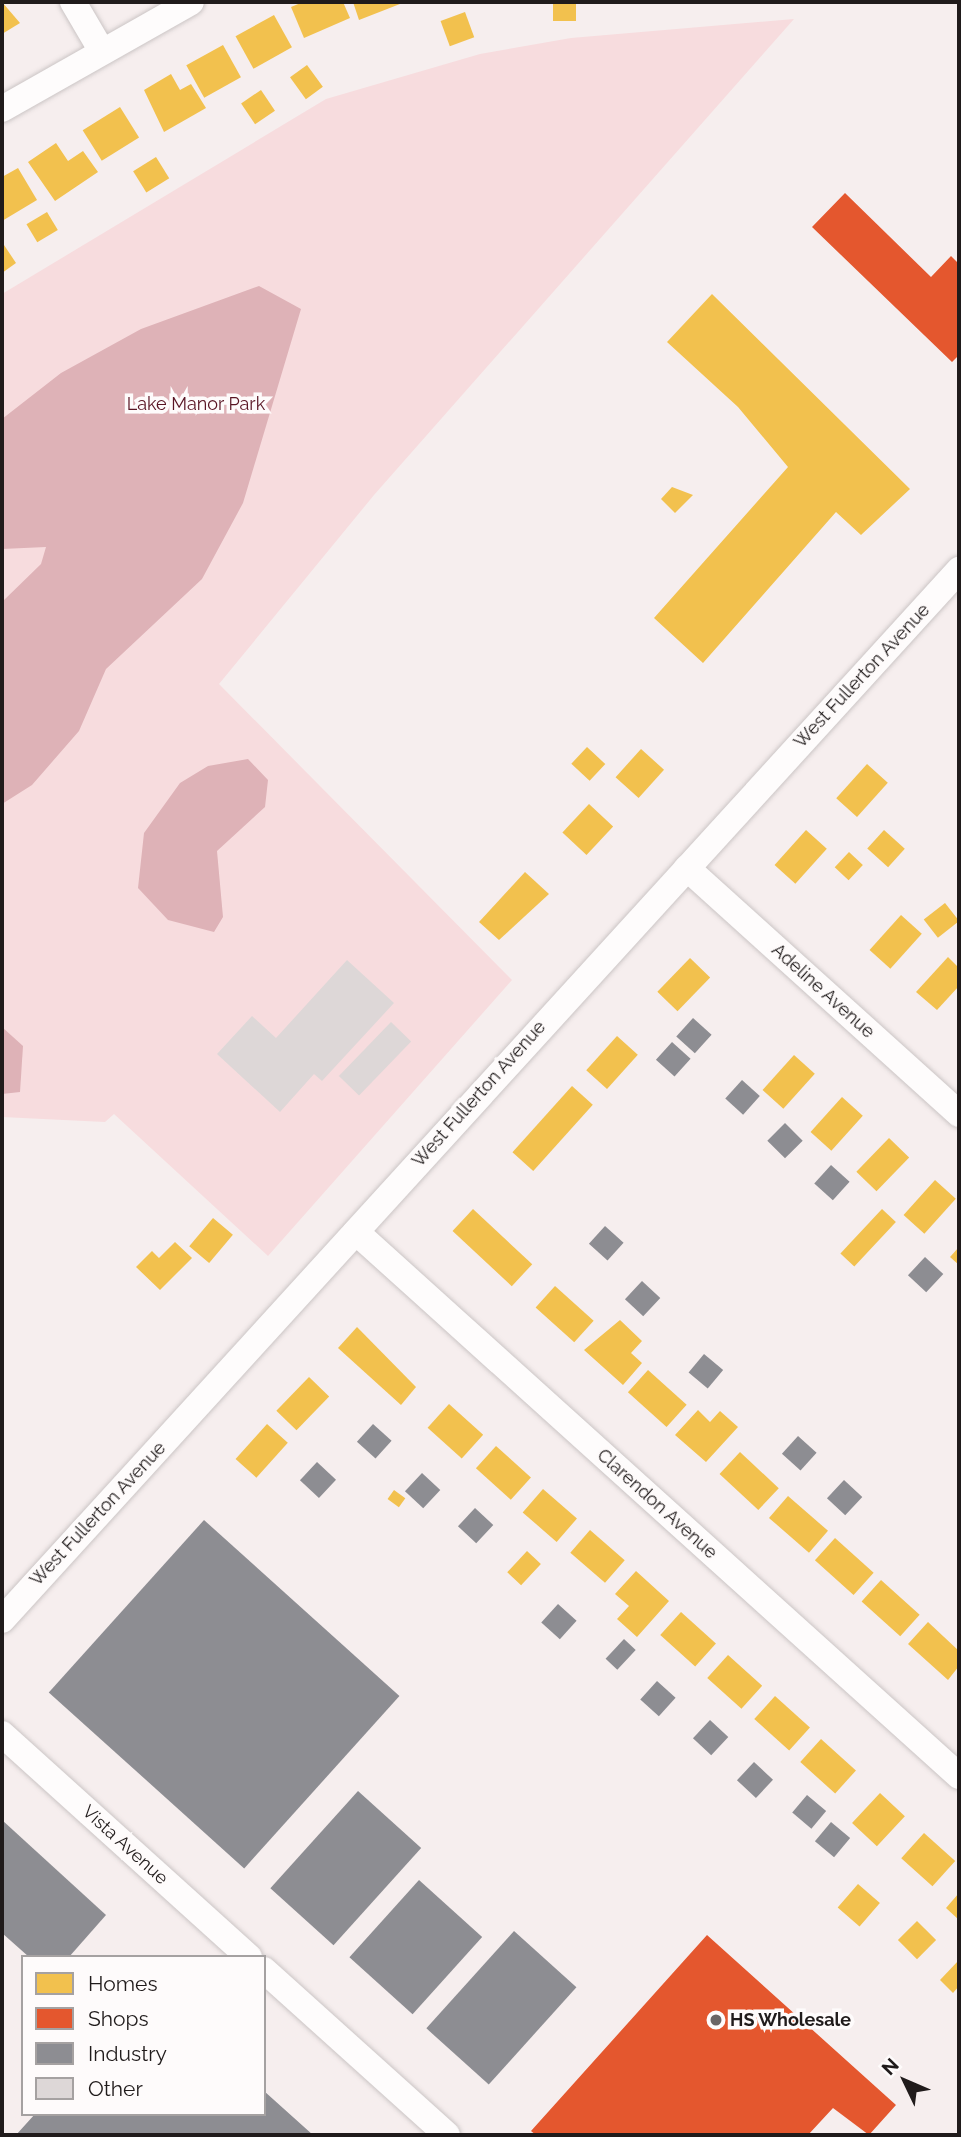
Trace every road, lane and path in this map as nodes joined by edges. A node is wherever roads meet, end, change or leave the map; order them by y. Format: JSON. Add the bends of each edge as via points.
{"nodes":[{"id":1,"x":73,"y":2,"type":"edge"},
{"id":2,"x":191,"y":2,"type":"edge"},
{"id":3,"x":100,"y":48,"type":"junction"},
{"id":4,"x":2,"y":109,"type":"edge"},
{"id":5,"x":959,"y":570,"type":"edge"},
{"id":6,"x":687,"y":868,"type":"junction"},
{"id":7,"x":959,"y":1114,"type":"edge"},
{"id":8,"x":356,"y":1232,"type":"junction"},
{"id":9,"x":2,"y":1620,"type":"edge"},
{"id":10,"x":2,"y":1734,"type":"edge"},
{"id":11,"x":959,"y":1776,"type":"edge"},
{"id":12,"x":247,"y":1955,"type":"edge"},
{"id":13,"x":266,"y":1972,"type":"edge"},
{"id":14,"x":447,"y":2135,"type":"edge"}],
"edges":[{"from":1,"to":3,"type":"street"},
{"from":2,"to":3,"type":"street"},
{"from":3,"to":4,"type":"street"},
{"from":5,"to":6,"type":"street","name":"West Fullerton Avenue"},
{"from":6,"to":7,"type":"street","name":"Adeline Avenue"},
{"from":6,"to":8,"type":"street","name":"West Fullerton Avenue"},
{"from":8,"to":9,"type":"street","name":"West Fullerton Avenue"},
{"from":8,"to":11,"type":"street","name":"Clarendon Avenue"},
{"from":10,"to":12,"type":"street","name":"Vista Avenue"},
{"from":13,"to":14,"type":"street"}]}
